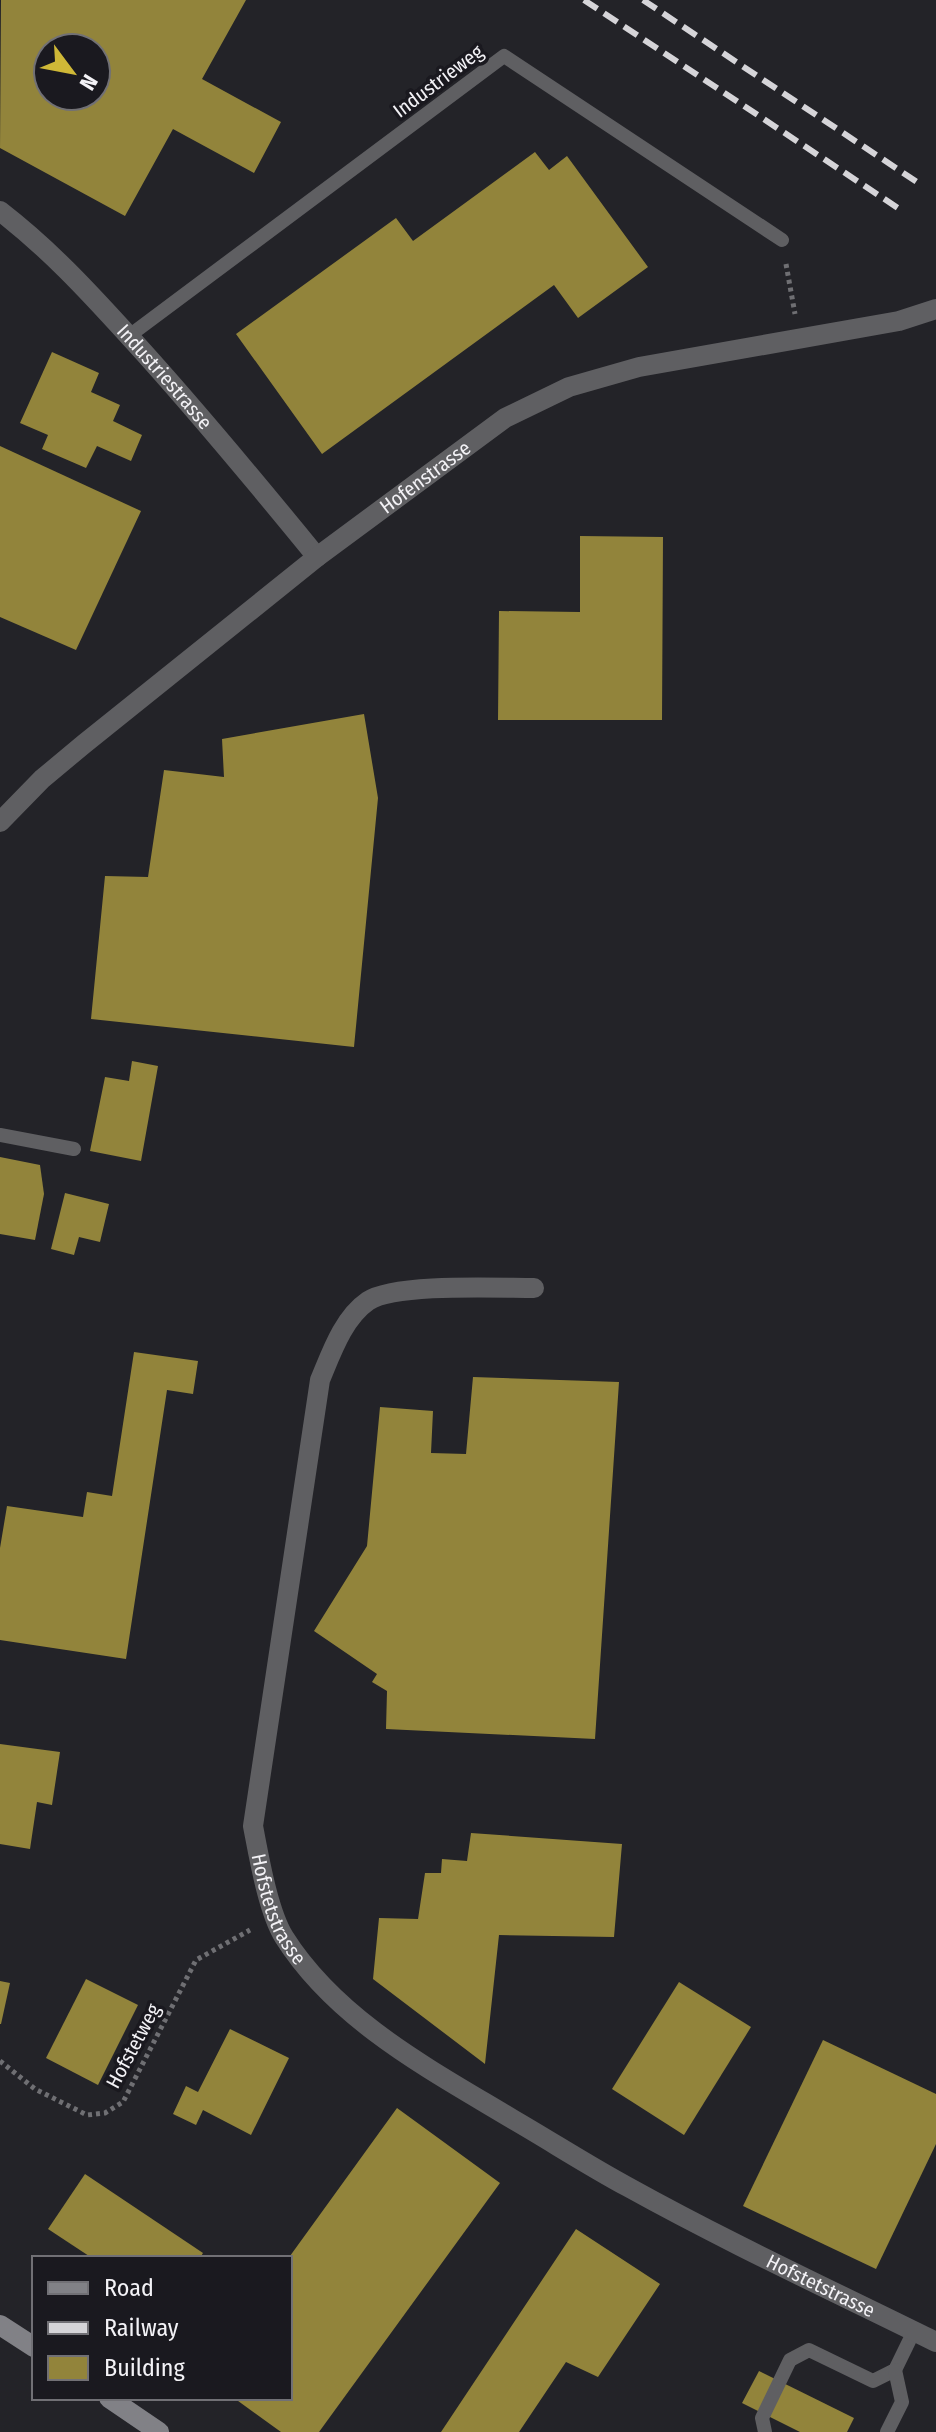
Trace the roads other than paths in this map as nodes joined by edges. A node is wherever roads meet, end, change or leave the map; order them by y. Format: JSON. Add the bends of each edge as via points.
{"nodes":[{"id":1,"x":0,"y":211,"type":"edge"},
{"id":2,"x":782,"y":240,"type":"road end"},
{"id":3,"x":936,"y":309,"type":"edge"},
{"id":4,"x":129,"y":336,"type":"junction"},
{"id":5,"x":317,"y":557,"type":"junction"},
{"id":6,"x":0,"y":822,"type":"edge"},
{"id":7,"x":0,"y":1135,"type":"edge"},
{"id":8,"x":74,"y":1149,"type":"dead end"},
{"id":9,"x":534,"y":1288,"type":"dead end"},
{"id":10,"x":0,"y":2325,"type":"edge"},
{"id":11,"x":914,"y":2331,"type":"junction"},
{"id":12,"x":936,"y":2342,"type":"edge"},
{"id":13,"x":32,"y":2346,"type":"edge"},
{"id":14,"x":895,"y":2370,"type":"junction"},
{"id":15,"x":112,"y":2400,"type":"edge"},
{"id":16,"x":159,"y":2432,"type":"edge"},
{"id":17,"x":765,"y":2432,"type":"edge"},
{"id":18,"x":887,"y":2432,"type":"edge"}],
"edges":[{"from":1,"to":4,"type":"street","name":"Industriestrasse","via":[[40,241]]},
{"from":2,"to":4,"type":"lane","name":"Industrieweg","via":[[504,56]]},
{"from":3,"to":5,"type":"street","name":"Hofenstrasse","via":[[899,321],[639,367],[569,387],[505,418]]},
{"from":4,"to":5,"type":"street","name":"Industriestrasse"},
{"from":5,"to":6,"type":"street","name":"Hofenstrasse","via":[[42,779]]},
{"from":7,"to":8,"type":"lane"},
{"from":9,"to":11,"type":"street","name":"Hofstetstrasse","via":[[408,1289],[369,1300],[350,1319],[320,1380],[253,1826],[276,1917],[318,1980],[395,2047],[628,2187]]},
{"from":10,"to":13,"type":"main road"},
{"from":11,"to":12,"type":"street","name":"Hofstetstrasse"},
{"from":11,"to":14,"type":"lane"},
{"from":14,"to":17,"type":"lane","via":[[873,2381],[809,2350],[790,2360],[762,2418]]},
{"from":14,"to":18,"type":"lane","via":[[902,2402]]},
{"from":15,"to":16,"type":"main road"}]}
